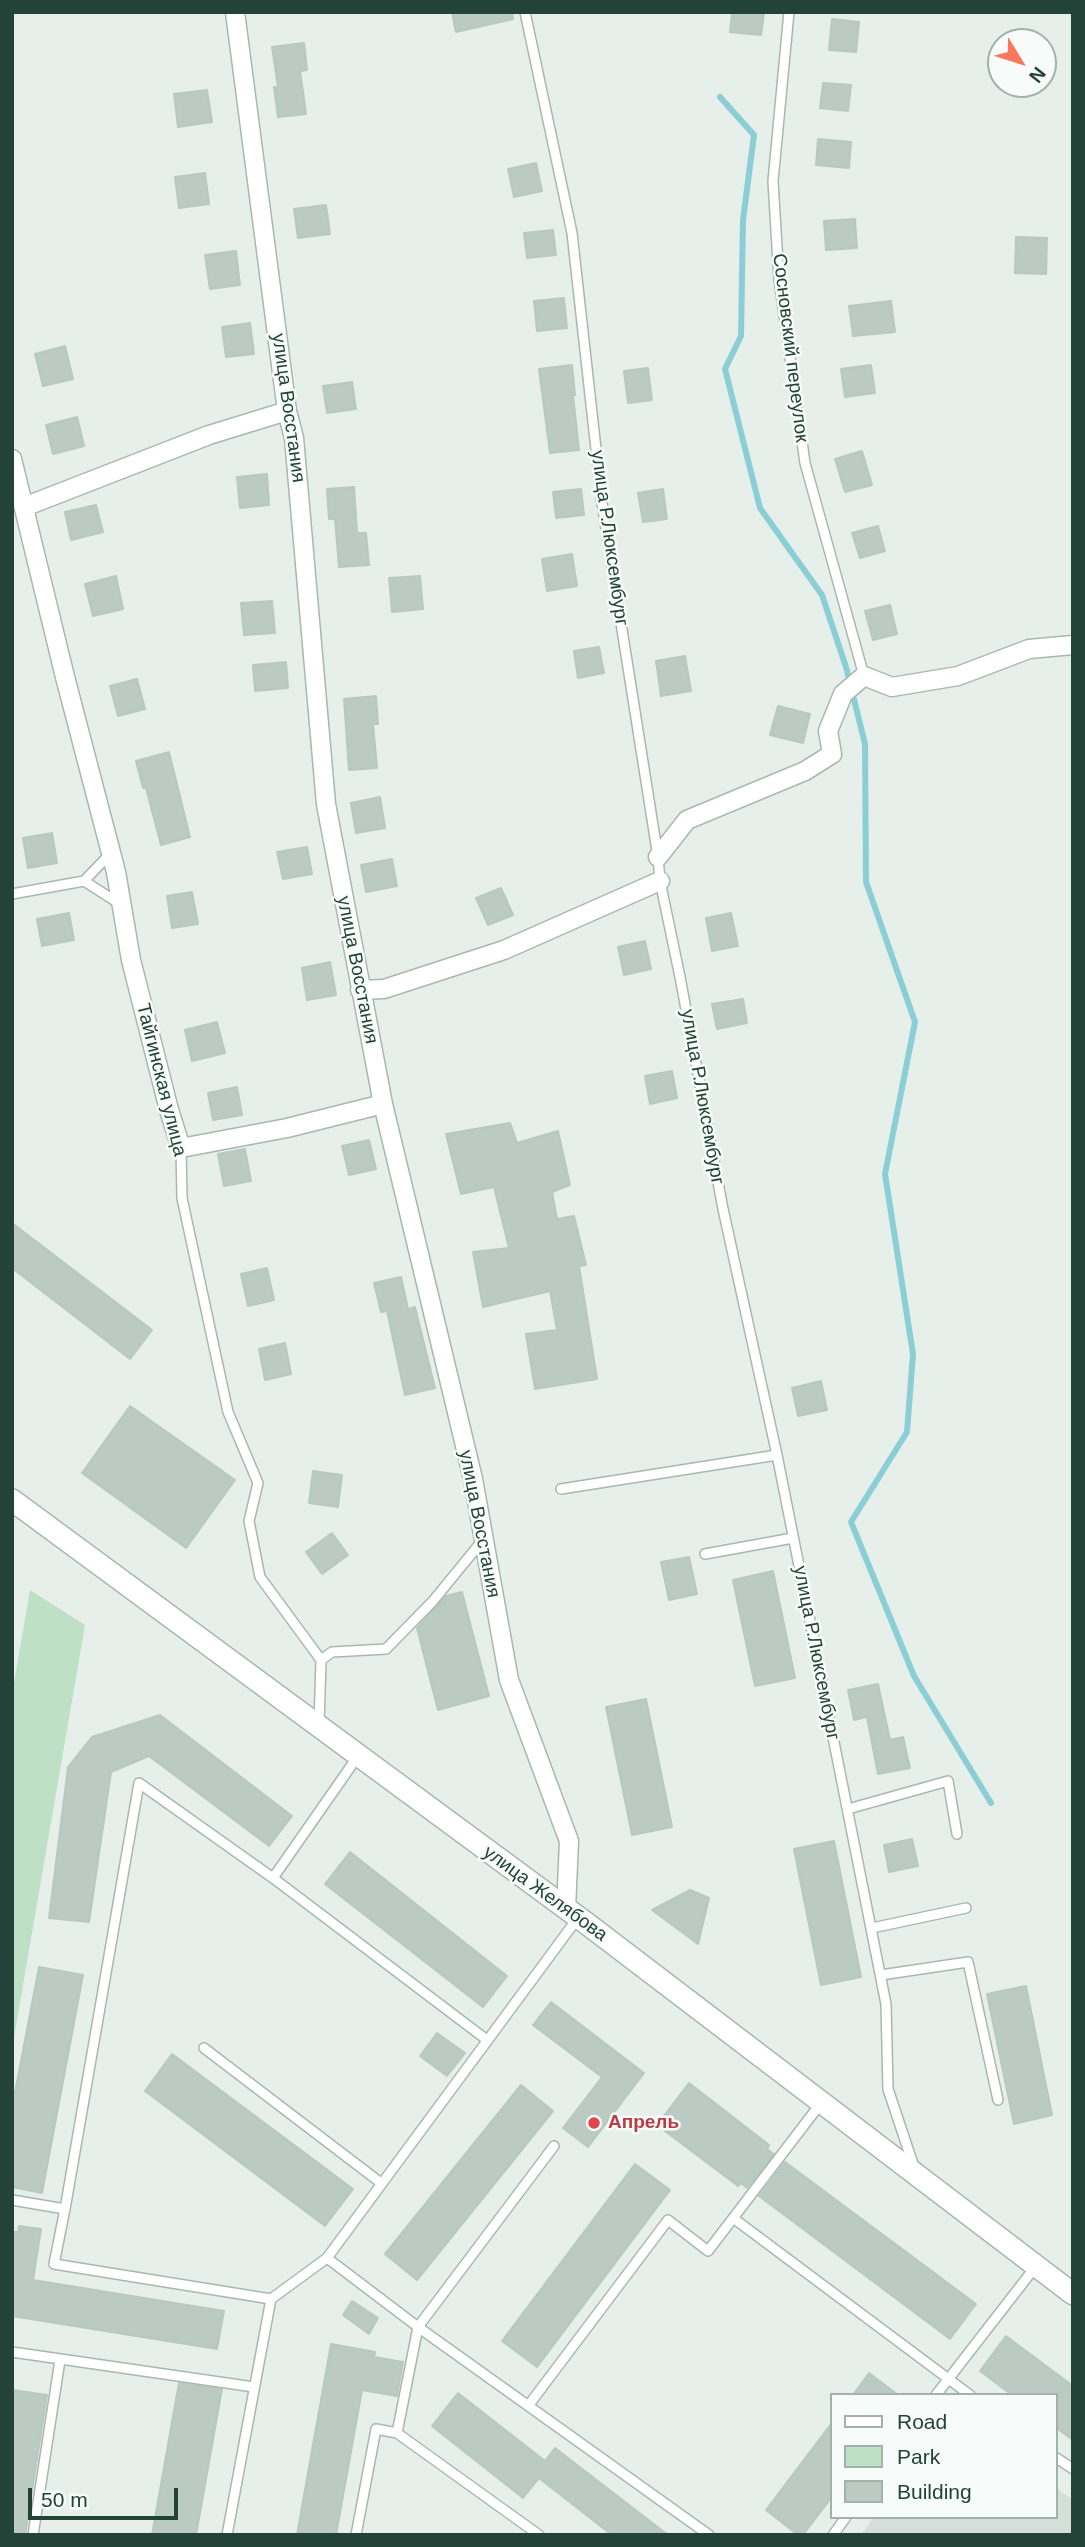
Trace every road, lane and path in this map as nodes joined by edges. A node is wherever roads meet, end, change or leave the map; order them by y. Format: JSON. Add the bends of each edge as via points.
{"nodes":[{"id":1,"x":235,"y":12,"type":"edge"},
{"id":2,"x":524,"y":12,"type":"edge"},
{"id":3,"x":789,"y":12,"type":"edge"},
{"id":4,"x":287,"y":411,"type":"junction"},
{"id":5,"x":12,"y":459,"type":"edge"},
{"id":6,"x":24,"y":507,"type":"junction"},
{"id":7,"x":1073,"y":645,"type":"edge"},
{"id":8,"x":864,"y":676,"type":"junction"},
{"id":9,"x":111,"y":853,"type":"junction"},
{"id":10,"x":658,"y":857,"type":"junction"},
{"id":11,"x":84,"y":881,"type":"junction"},
{"id":12,"x":660,"y":881,"type":"junction"},
{"id":13,"x":12,"y":894,"type":"edge"},
{"id":14,"x":121,"y":905,"type":"junction"},
{"id":15,"x":360,"y":990,"type":"junction"},
{"id":16,"x":383,"y":1104,"type":"junction"},
{"id":17,"x":181,"y":1148,"type":"junction"},
{"id":18,"x":776,"y":1455,"type":"junction"},
{"id":19,"x":561,"y":1489,"type":"dead end"},
{"id":20,"x":12,"y":1500,"type":"edge"},
{"id":21,"x":793,"y":1538,"type":"junction"},
{"id":22,"x":484,"y":1540,"type":"junction"},
{"id":23,"x":705,"y":1554,"type":"dead end"},
{"id":24,"x":321,"y":1660,"type":"junction"},
{"id":25,"x":319,"y":1725,"type":"junction"},
{"id":26,"x":358,"y":1756,"type":"junction"},
{"id":27,"x":848,"y":1809,"type":"junction"},
{"id":28,"x":957,"y":1834,"type":"dead end"},
{"id":29,"x":273,"y":1878,"type":"junction"},
{"id":30,"x":966,"y":1908,"type":"dead end"},
{"id":31,"x":572,"y":1913,"type":"junction"},
{"id":32,"x":872,"y":1928,"type":"junction"},
{"id":33,"x":881,"y":1975,"type":"junction"},
{"id":34,"x":487,"y":2040,"type":"junction"},
{"id":35,"x":204,"y":2048,"type":"dead end"},
{"id":36,"x":998,"y":2100,"type":"dead end"},
{"id":37,"x":821,"y":2103,"type":"junction"},
{"id":38,"x":554,"y":2146,"type":"dead end"},
{"id":39,"x":917,"y":2174,"type":"junction"},
{"id":40,"x":382,"y":2183,"type":"junction"},
{"id":41,"x":12,"y":2200,"type":"edge"},
{"id":42,"x":65,"y":2209,"type":"junction"},
{"id":43,"x":733,"y":2218,"type":"junction"},
{"id":44,"x":327,"y":2258,"type":"junction"},
{"id":45,"x":1036,"y":2266,"type":"junction"},
{"id":46,"x":1073,"y":2294,"type":"edge"},
{"id":47,"x":271,"y":2299,"type":"junction"},
{"id":48,"x":418,"y":2328,"type":"junction"},
{"id":49,"x":12,"y":2352,"type":"edge"},
{"id":50,"x":60,"y":2360,"type":"junction"},
{"id":51,"x":948,"y":2379,"type":"junction"},
{"id":52,"x":254,"y":2387,"type":"junction"},
{"id":53,"x":938,"y":2393,"type":"edge"},
{"id":54,"x":967,"y":2393,"type":"edge"},
{"id":55,"x":528,"y":2406,"type":"junction"},
{"id":56,"x":397,"y":2433,"type":"junction"},
{"id":57,"x":1057,"y":2458,"type":"edge"},
{"id":58,"x":1073,"y":2469,"type":"edge"},
{"id":59,"x":845,"y":2519,"type":"edge"},
{"id":60,"x":33,"y":2535,"type":"edge"},
{"id":61,"x":227,"y":2535,"type":"edge"},
{"id":62,"x":356,"y":2535,"type":"edge"},
{"id":63,"x":539,"y":2535,"type":"edge"},
{"id":64,"x":709,"y":2535,"type":"edge"},
{"id":65,"x":833,"y":2535,"type":"edge"}],
"edges":[{"from":1,"to":4,"type":"street","name":"улица Восстания"},
{"from":2,"to":10,"type":"lane","name":"улица Р.Люксембург","via":[[572,233],[602,503]]},
{"from":3,"to":8,"type":"lane","name":"Сосновский переулок","via":[[773,181],[779,280],[804,463]]},
{"from":4,"to":6,"type":"street","via":[[209,435]]},
{"from":4,"to":15,"type":"street","name":"улица Восстания","via":[[294,438],[326,804]]},
{"from":5,"to":6,"type":"street","name":"Тайгинская улица"},
{"from":6,"to":9,"type":"street","name":"Тайгинская улица"},
{"from":7,"to":8,"type":"street","via":[[1030,649],[958,676],[892,687]]},
{"from":8,"to":10,"type":"street","via":[[843,694],[828,730],[832,754],[805,771],[687,820]]},
{"from":9,"to":11,"type":"lane"},
{"from":9,"to":14,"type":"street","name":"Тайгинская улица"},
{"from":10,"to":12,"type":"lane","name":"улица Р.Люксембург"},
{"from":11,"to":13,"type":"lane"},
{"from":11,"to":14,"type":"lane"},
{"from":12,"to":15,"type":"street","via":[[504,950],[384,989]]},
{"from":12,"to":18,"type":"lane","name":"улица Р.Люксембург"},
{"from":14,"to":17,"type":"street","name":"Тайгинская улица"},
{"from":15,"to":16,"type":"street","name":"улица Восстания"},
{"from":16,"to":17,"type":"street"},
{"from":16,"to":22,"type":"street","name":"улица Восстания"},
{"from":17,"to":24,"type":"lane","name":"Тайгинская улица","via":[[182,1198],[228,1412],[258,1483],[249,1521],[260,1577]]},
{"from":18,"to":19,"type":"lane"},
{"from":18,"to":21,"type":"lane","name":"улица Р.Люксембург"},
{"from":20,"to":25,"type":"street","name":"улица Желябова"},
{"from":21,"to":23,"type":"lane"},
{"from":21,"to":27,"type":"lane","name":"улица Р.Люксембург"},
{"from":22,"to":24,"type":"lane","via":[[386,1649],[332,1652]]},
{"from":22,"to":31,"type":"street","name":"улица Восстания","via":[[509,1680],[569,1841]]},
{"from":24,"to":25,"type":"lane"},
{"from":25,"to":26,"type":"street","name":"улица Желябова"},
{"from":26,"to":29,"type":"lane"},
{"from":26,"to":31,"type":"street","name":"улица Желябова"},
{"from":27,"to":28,"type":"lane","via":[[948,1781]]},
{"from":27,"to":32,"type":"lane","name":"улица Р.Люксембург"},
{"from":29,"to":34,"type":"lane"},
{"from":29,"to":42,"type":"lane","via":[[139,1783]]},
{"from":30,"to":32,"type":"lane"},
{"from":31,"to":34,"type":"lane"},
{"from":31,"to":37,"type":"street","name":"улица Желябова"},
{"from":32,"to":33,"type":"lane","name":"улица Р.Люксембург"},
{"from":33,"to":36,"type":"lane","via":[[968,1962]]},
{"from":33,"to":39,"type":"lane","name":"улица Р.Люксембург","via":[[887,2004],[888,2090]]},
{"from":34,"to":40,"type":"lane"},
{"from":35,"to":40,"type":"lane"},
{"from":37,"to":39,"type":"street","name":"улица Желябова"},
{"from":37,"to":43,"type":"lane"},
{"from":38,"to":48,"type":"lane"},
{"from":39,"to":45,"type":"street","name":"улица Желябова"},
{"from":40,"to":44,"type":"lane"},
{"from":41,"to":42,"type":"lane"},
{"from":42,"to":47,"type":"lane","via":[[54,2264]]},
{"from":43,"to":51,"type":"lane"},
{"from":43,"to":55,"type":"lane","via":[[708,2251],[668,2220]]},
{"from":44,"to":47,"type":"lane"},
{"from":44,"to":48,"type":"lane"},
{"from":45,"to":46,"type":"street","name":"улица Желябова"},
{"from":45,"to":51,"type":"lane"},
{"from":47,"to":52,"type":"lane"},
{"from":48,"to":55,"type":"lane"},
{"from":48,"to":56,"type":"lane"},
{"from":49,"to":50,"type":"lane"},
{"from":50,"to":52,"type":"lane"},
{"from":50,"to":60,"type":"lane"},
{"from":51,"to":53,"type":"lane"},
{"from":51,"to":54,"type":"lane"},
{"from":52,"to":61,"type":"lane"},
{"from":55,"to":64,"type":"lane"},
{"from":56,"to":62,"type":"lane","via":[[376,2429]]},
{"from":56,"to":63,"type":"lane"},
{"from":57,"to":58,"type":"lane"},
{"from":59,"to":65,"type":"lane"}]}
